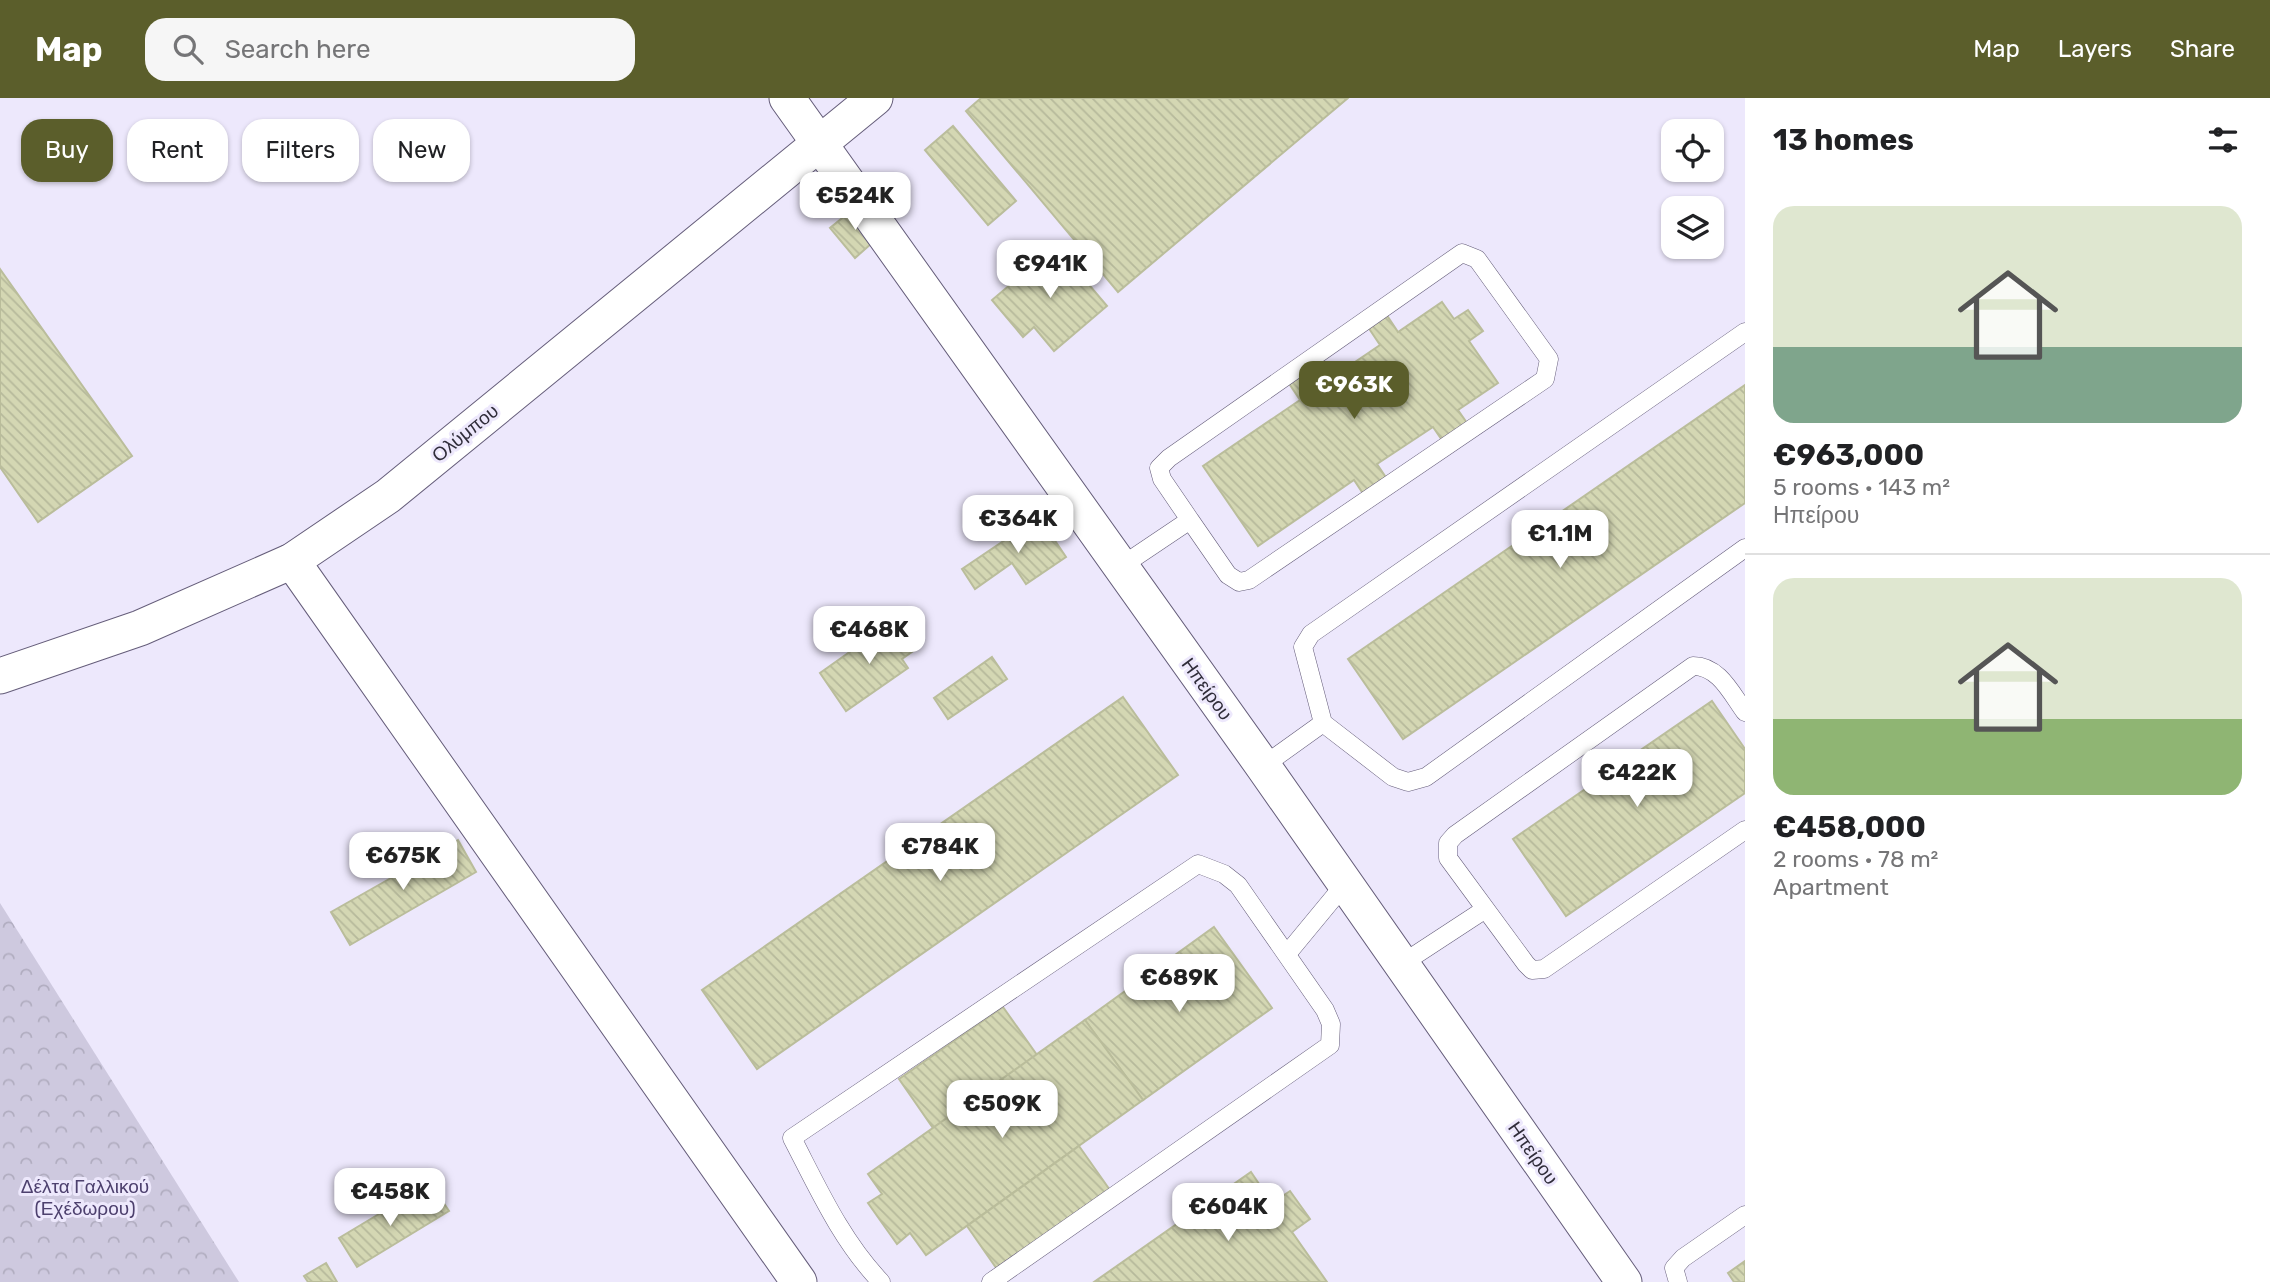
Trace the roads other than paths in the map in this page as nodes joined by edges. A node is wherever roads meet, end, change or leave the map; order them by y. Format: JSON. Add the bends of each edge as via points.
{"nodes":[{"id":1,"x":787,"y":98,"type":"edge"},
{"id":2,"x":875,"y":98,"type":"edge"},
{"id":3,"x":819,"y":143,"type":"junction"},
{"id":4,"x":1745,"y":332,"type":"edge"},
{"id":5,"x":1190,"y":520,"type":"junction"},
{"id":6,"x":1745,"y":548,"type":"edge"},
{"id":7,"x":292,"y":561,"type":"junction"},
{"id":8,"x":1119,"y":567,"type":"junction"},
{"id":9,"x":0,"y":676,"type":"edge"},
{"id":10,"x":1745,"y":712,"type":"edge"},
{"id":11,"x":1324,"y":723,"type":"junction"},
{"id":12,"x":1262,"y":766,"type":"junction"},
{"id":13,"x":1745,"y":830,"type":"edge"},
{"id":14,"x":1344,"y":885,"type":"junction"},
{"id":15,"x":1484,"y":910,"type":"junction"},
{"id":16,"x":1287,"y":954,"type":"junction"},
{"id":17,"x":1400,"y":965,"type":"junction"},
{"id":18,"x":1745,"y":1215,"type":"edge"},
{"id":19,"x":799,"y":1282,"type":"edge"},
{"id":20,"x":881,"y":1282,"type":"edge"},
{"id":21,"x":991,"y":1282,"type":"edge"},
{"id":22,"x":1623,"y":1282,"type":"edge"},
{"id":23,"x":1678,"y":1282,"type":"edge"}],
"edges":[{"from":1,"to":3,"type":"street","name":"Ηπείρου"},
{"from":2,"to":3,"type":"street","name":"Ολύμπου"},
{"from":3,"to":7,"type":"street","name":"Ολύμπου","via":[[388,496]]},
{"from":3,"to":8,"type":"street","name":"Ηπείρου"},
{"from":4,"to":11,"type":"lane","via":[[1311,634],[1303,647]]},
{"from":5,"to":5,"type":"lane","via":[[1228,575],[1239,582],[1249,580],[1545,379],[1549,359],[1477,259],[1462,253],[1169,458],[1159,468],[1162,479]]},
{"from":5,"to":8,"type":"lane"},
{"from":6,"to":11,"type":"lane","via":[[1426,777],[1408,782],[1393,777]]},
{"from":7,"to":9,"type":"street","name":"Ολύμπου","via":[[140,628]]},
{"from":7,"to":19,"type":"street"},
{"from":8,"to":12,"type":"street","name":"Ηπείρου"},
{"from":10,"to":15,"type":"lane","via":[[1715,672],[1705,666],[1693,667],[1455,835],[1448,844],[1448,858]]},
{"from":11,"to":12,"type":"lane"},
{"from":12,"to":14,"type":"street","name":"Ηπείρου"},
{"from":13,"to":15,"type":"lane","via":[[1544,969],[1532,970]]},
{"from":14,"to":16,"type":"lane"},
{"from":14,"to":17,"type":"street","name":"Ηπείρου"},
{"from":15,"to":17,"type":"lane"},
{"from":16,"to":20,"type":"lane","via":[[1238,886],[1224,874],[1198,864],[792,1138],[831,1215]]},
{"from":16,"to":21,"type":"lane","via":[[1325,1010],[1331,1024],[1330,1045]]},
{"from":17,"to":22,"type":"street","name":"Ηπείρου"},
{"from":18,"to":23,"type":"lane","via":[[1683,1258],[1674,1268]]}]}
